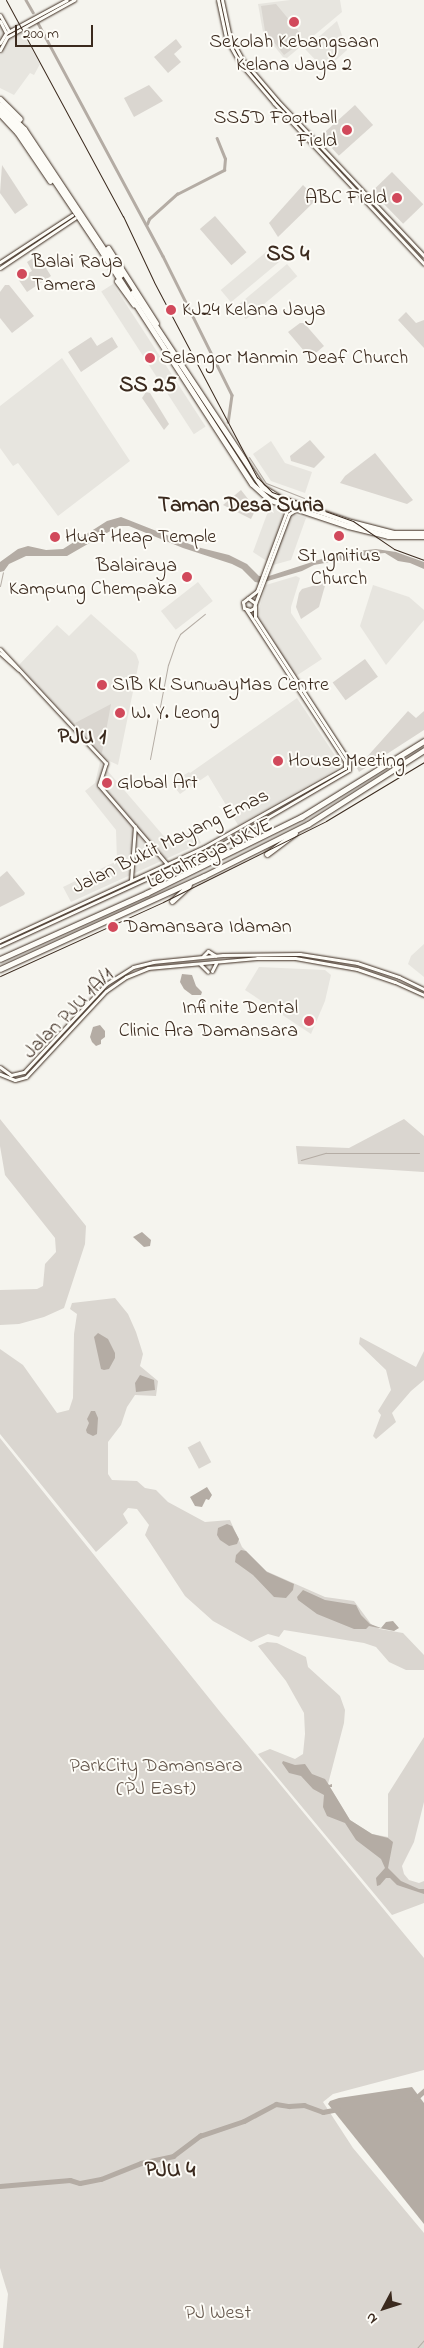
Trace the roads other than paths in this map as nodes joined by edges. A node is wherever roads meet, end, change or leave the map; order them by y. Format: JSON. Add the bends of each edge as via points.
{"nodes":[{"id":1,"x":67,"y":0,"type":"edge"},
{"id":2,"x":74,"y":0,"type":"edge"},
{"id":3,"x":218,"y":0,"type":"edge"},
{"id":4,"x":222,"y":0,"type":"edge"},
{"id":5,"x":0,"y":15,"type":"edge"},
{"id":6,"x":0,"y":21,"type":"edge"},
{"id":7,"x":8,"y":33,"type":"junction"},
{"id":8,"x":0,"y":43,"type":"edge"},
{"id":9,"x":0,"y":50,"type":"edge"},
{"id":10,"x":0,"y":99,"type":"edge"},
{"id":11,"x":0,"y":104,"type":"edge"},
{"id":12,"x":0,"y":109,"type":"edge"},
{"id":13,"x":0,"y":114,"type":"edge"},
{"id":14,"x":68,"y":199,"type":"junction"},
{"id":15,"x":377,"y":207,"type":"junction"},
{"id":16,"x":373,"y":210,"type":"junction"},
{"id":17,"x":74,"y":216,"type":"junction"},
{"id":18,"x":424,"y":256,"type":"edge"},
{"id":19,"x":0,"y":262,"type":"edge"},
{"id":20,"x":424,"y":264,"type":"edge"},
{"id":21,"x":0,"y":268,"type":"edge"},
{"id":22,"x":138,"y":308,"type":"junction"},
{"id":23,"x":158,"y":328,"type":"junction"},
{"id":24,"x":284,"y":505,"type":"junction"},
{"id":25,"x":296,"y":509,"type":"junction"},
{"id":26,"x":288,"y":513,"type":"junction"},
{"id":27,"x":424,"y":535,"type":"edge"},
{"id":28,"x":259,"y":589,"type":"junction"},
{"id":29,"x":248,"y":598,"type":"junction"},
{"id":30,"x":255,"y":606,"type":"junction"},
{"id":31,"x":246,"y":610,"type":"junction"},
{"id":32,"x":0,"y":651,"type":"edge"},
{"id":33,"x":26,"y":677,"type":"junction"},
{"id":34,"x":21,"y":679,"type":"dead end"},
{"id":35,"x":424,"y":742,"type":"edge"},
{"id":36,"x":424,"y":750,"type":"edge"},
{"id":37,"x":308,"y":824,"type":"junction"},
{"id":38,"x":135,"y":826,"type":"junction"},
{"id":39,"x":242,"y":827,"type":"junction"},
{"id":40,"x":250,"y":828,"type":"junction"},
{"id":41,"x":222,"y":844,"type":"junction"},
{"id":42,"x":204,"y":847,"type":"junction"},
{"id":43,"x":200,"y":854,"type":"junction"},
{"id":44,"x":267,"y":854,"type":"dead end"},
{"id":45,"x":167,"y":864,"type":"junction"},
{"id":46,"x":197,"y":878,"type":"junction"},
{"id":47,"x":131,"y":880,"type":"junction"},
{"id":48,"x":172,"y":901,"type":"dead end"},
{"id":49,"x":0,"y":941,"type":"edge"},
{"id":50,"x":0,"y":946,"type":"edge"},
{"id":51,"x":0,"y":959,"type":"edge"},
{"id":52,"x":216,"y":962,"type":"junction"},
{"id":53,"x":199,"y":963,"type":"junction"},
{"id":54,"x":0,"y":969,"type":"edge"},
{"id":55,"x":424,"y":989,"type":"edge"},
{"id":56,"x":424,"y":995,"type":"edge"},
{"id":57,"x":72,"y":1029,"type":"junction"},
{"id":58,"x":61,"y":1032,"type":"junction"},
{"id":59,"x":0,"y":1067,"type":"edge"},
{"id":60,"x":0,"y":1074,"type":"edge"}],
"edges":[{"from":1,"to":7,"type":"main road"},
{"from":2,"to":7,"type":"main road"},
{"from":3,"to":16,"type":"main road","via":[[226,38],[240,63]]},
{"from":4,"to":15,"type":"main road","via":[[230,37],[243,60]]},
{"from":5,"to":7,"type":"main road"},
{"from":6,"to":7,"type":"main road"},
{"from":7,"to":8,"type":"main road"},
{"from":7,"to":9,"type":"main road"},
{"from":10,"to":23,"type":"highway","via":[[12,109],[32,136]]},
{"from":11,"to":14,"type":"highway","via":[[24,129]]},
{"from":12,"to":14,"type":"highway","via":[[21,131]]},
{"from":13,"to":17,"type":"highway","via":[[17,132]]},
{"from":14,"to":22,"type":"highway"},
{"from":14,"to":23,"type":"highway"},
{"from":15,"to":16,"type":"main road"},
{"from":15,"to":18,"type":"main road"},
{"from":16,"to":20,"type":"main road"},
{"from":17,"to":19,"type":"main road"},
{"from":17,"to":21,"type":"main road"},
{"from":17,"to":22,"type":"highway","via":[[124,294]]},
{"from":22,"to":24,"type":"highway","via":[[244,474],[262,494]]},
{"from":23,"to":27,"type":"highway","via":[[262,487],[280,498],[351,522],[390,532]]},
{"from":24,"to":25,"type":"highway"},
{"from":24,"to":26,"type":"main road"},
{"from":25,"to":26,"type":"main road"},
{"from":25,"to":27,"type":"highway","via":[[388,536],[408,538]]},
{"from":26,"to":28,"type":"main road"},
{"from":28,"to":29,"type":"main road"},
{"from":28,"to":30,"type":"main road"},
{"from":29,"to":30,"type":"main road"},
{"from":29,"to":31,"type":"main road","via":[[243,602]]},
{"from":30,"to":31,"type":"main road"},
{"from":30,"to":40,"type":"main road","name":"Jalan Bukit Mayang Emas","via":[[255,617],[350,766],[318,789]]},
{"from":31,"to":39,"type":"main road","name":"Jalan Bukit Mayang Emas","via":[[346,766]]},
{"from":32,"to":33,"type":"main road"},
{"from":33,"to":34,"type":"main road"},
{"from":33,"to":38,"type":"main road","via":[[106,763],[99,784]]},
{"from":35,"to":51,"type":"highway","name":"Lebuhraya NKVE","via":[[301,818],[147,893]]},
{"from":36,"to":37,"type":"highway","name":"Lebuhraya NKVE"},
{"from":37,"to":44,"type":"highway"},
{"from":37,"to":46,"type":"highway","name":"Lebuhraya NKVE"},
{"from":38,"to":45,"type":"main road"},
{"from":38,"to":47,"type":"main road"},
{"from":39,"to":40,"type":"main road"},
{"from":39,"to":42,"type":"main road","name":"Jalan Bukit Mayang Emas"},
{"from":40,"to":41,"type":"main road","name":"Jalan Bukit Mayang Emas"},
{"from":41,"to":42,"type":"main road"},
{"from":41,"to":43,"type":"main road","name":"Jalan Bukit Mayang Emas"},
{"from":42,"to":43,"type":"main road"},
{"from":42,"to":45,"type":"main road","name":"Jalan Bukit Mayang Emas"},
{"from":43,"to":50,"type":"main road","name":"Jalan Bukit Mayang Emas"},
{"from":45,"to":47,"type":"main road","name":"Jalan Bukit Mayang Emas"},
{"from":46,"to":48,"type":"highway"},
{"from":46,"to":54,"type":"highway","name":"Lebuhraya NKVE"},
{"from":47,"to":49,"type":"main road","name":"Jalan Bukit Mayang Emas"},
{"from":52,"to":53,"type":"main road","name":"Jalan PJU 1A/1"},
{"from":52,"to":53,"type":"main road","via":[[210,972]]},
{"from":52,"to":56,"type":"main road","name":"Jalan PJU 1A/1","via":[[275,958],[330,963],[379,976]]},
{"from":53,"to":57,"type":"main road","name":"Jalan PJU 1A/1","via":[[148,968],[126,977],[106,991]]},
{"from":55,"to":58,"type":"main road","name":"Jalan PJU 1A/1","via":[[378,969],[344,960],[288,953],[216,956],[208,951],[200,957],[153,962],[123,972],[106,984]]},
{"from":57,"to":58,"type":"main road"},
{"from":57,"to":60,"type":"main road","name":"Jalan PJU 1A/1","via":[[26,1077],[15,1080]]},
{"from":58,"to":59,"type":"main road","name":"Jalan PJU 1A/1","via":[[24,1072],[11,1075]]}]}
